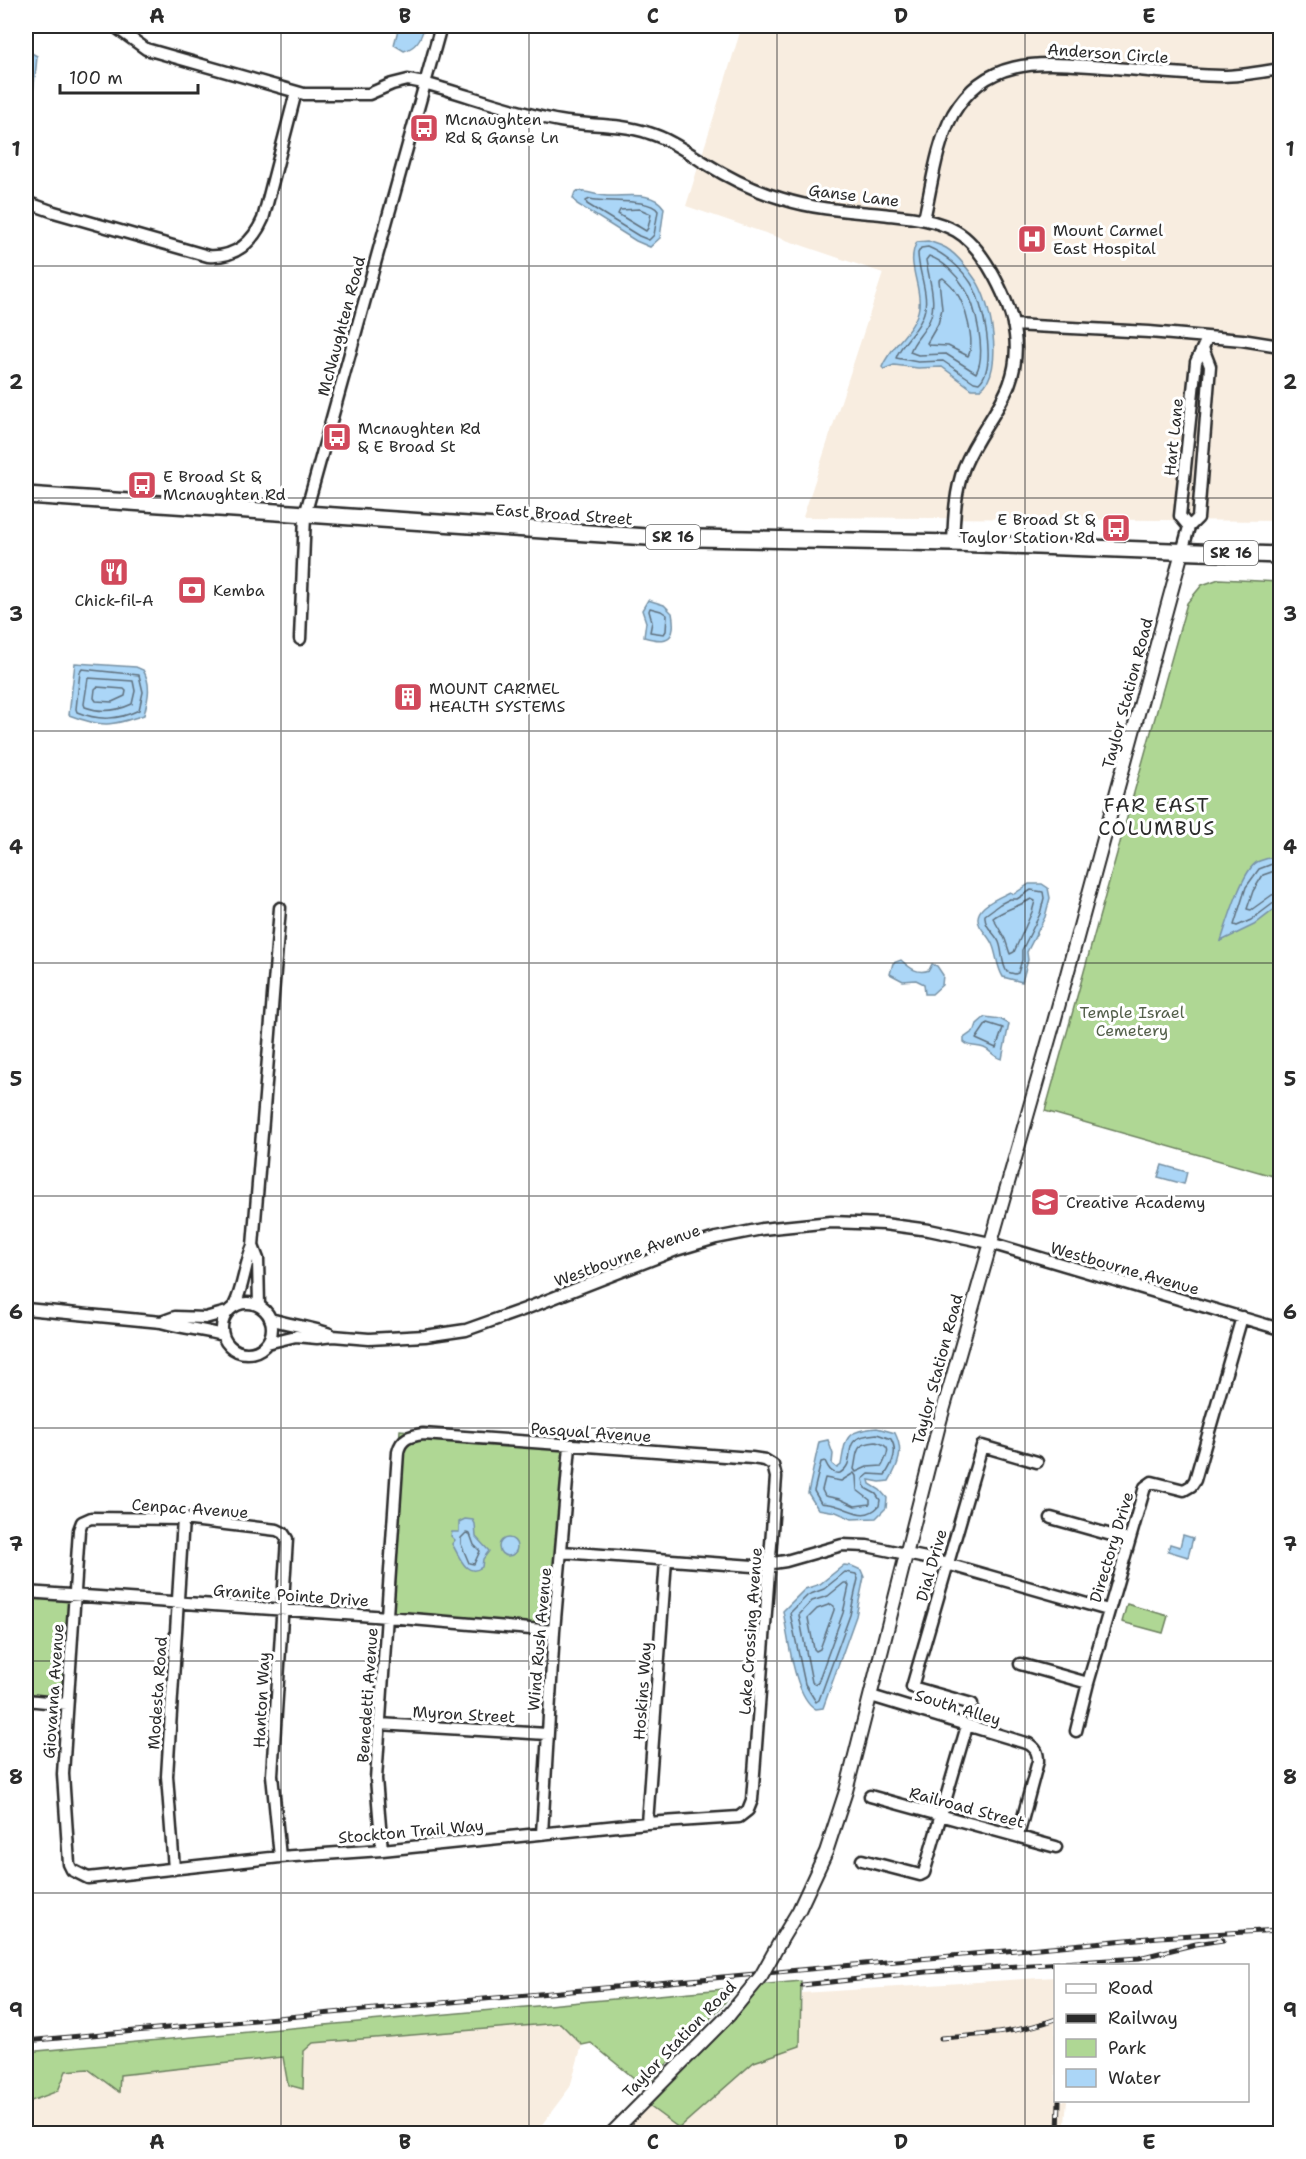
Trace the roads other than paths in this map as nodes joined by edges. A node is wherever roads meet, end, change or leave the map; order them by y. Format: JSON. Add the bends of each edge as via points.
{"nodes":[{"id":1,"x":114,"y":26,"type":"edge"},
{"id":2,"x":441,"y":26,"type":"edge"},
{"id":3,"x":1281,"y":69,"type":"edge"},
{"id":4,"x":424,"y":83,"type":"junction"},
{"id":5,"x":297,"y":92,"type":"junction"},
{"id":6,"x":26,"y":202,"type":"edge"},
{"id":7,"x":924,"y":219,"type":"junction"},
{"id":8,"x":1013,"y":325,"type":"junction"},
{"id":9,"x":1205,"y":343,"type":"junction"},
{"id":10,"x":1281,"y":346,"type":"edge"},
{"id":11,"x":26,"y":495,"type":"edge"},
{"id":12,"x":305,"y":515,"type":"junction"},
{"id":13,"x":1189,"y":528,"type":"junction"},
{"id":14,"x":953,"y":543,"type":"junction"},
{"id":15,"x":1182,"y":552,"type":"junction"},
{"id":16,"x":1281,"y":555,"type":"edge"},
{"id":17,"x":300,"y":639,"type":"dead end"},
{"id":18,"x":280,"y":908,"type":"dead end"},
{"id":19,"x":990,"y":1243,"type":"junction"},
{"id":20,"x":253,"y":1246,"type":"junction"},
{"id":21,"x":259,"y":1306,"type":"junction"},
{"id":22,"x":26,"y":1309,"type":"edge"},
{"id":23,"x":230,"y":1309,"type":"junction"},
{"id":24,"x":1242,"y":1317,"type":"junction"},
{"id":25,"x":270,"y":1319,"type":"junction"},
{"id":26,"x":161,"y":1322,"type":"junction"},
{"id":27,"x":1281,"y":1329,"type":"edge"},
{"id":28,"x":222,"y":1335,"type":"junction"},
{"id":29,"x":333,"y":1336,"type":"junction"},
{"id":30,"x":267,"y":1343,"type":"junction"},
{"id":31,"x":407,"y":1438,"type":"joint"},
{"id":32,"x":570,"y":1446,"type":"junction"},
{"id":33,"x":1036,"y":1462,"type":"dead end"},
{"id":34,"x":773,"y":1465,"type":"joint"},
{"id":35,"x":1051,"y":1518,"type":"dead end"},
{"id":36,"x":183,"y":1520,"type":"junction"},
{"id":37,"x":82,"y":1522,"type":"joint"},
{"id":38,"x":1130,"y":1540,"type":"junction"},
{"id":39,"x":288,"y":1544,"type":"joint"},
{"id":40,"x":562,"y":1552,"type":"junction"},
{"id":41,"x":906,"y":1553,"type":"junction"},
{"id":42,"x":666,"y":1560,"type":"junction"},
{"id":43,"x":770,"y":1564,"type":"junction"},
{"id":44,"x":947,"y":1564,"type":"junction"},
{"id":45,"x":26,"y":1592,"type":"edge"},
{"id":46,"x":75,"y":1595,"type":"junction"},
{"id":47,"x":177,"y":1602,"type":"junction"},
{"id":48,"x":282,"y":1610,"type":"junction"},
{"id":49,"x":1108,"y":1610,"type":"junction"},
{"id":50,"x":388,"y":1617,"type":"junction"},
{"id":51,"x":554,"y":1631,"type":"junction"},
{"id":52,"x":1020,"y":1664,"type":"dead end"},
{"id":53,"x":1088,"y":1683,"type":"junction"},
{"id":54,"x":871,"y":1696,"type":"junction"},
{"id":55,"x":26,"y":1700,"type":"edge"},
{"id":56,"x":67,"y":1704,"type":"junction"},
{"id":57,"x":972,"y":1704,"type":"dead end"},
{"id":58,"x":379,"y":1724,"type":"junction"},
{"id":59,"x":967,"y":1726,"type":"junction"},
{"id":60,"x":1076,"y":1731,"type":"dead end"},
{"id":61,"x":547,"y":1734,"type":"junction"},
{"id":62,"x":870,"y":1796,"type":"dead end"},
{"id":63,"x":752,"y":1800,"type":"joint"},
{"id":64,"x":942,"y":1815,"type":"junction"},
{"id":65,"x":647,"y":1823,"type":"junction"},
{"id":66,"x":542,"y":1834,"type":"junction"},
{"id":67,"x":1018,"y":1836,"type":"junction"},
{"id":68,"x":1056,"y":1847,"type":"dead end"},
{"id":69,"x":382,"y":1850,"type":"junction"},
{"id":70,"x":280,"y":1857,"type":"junction"},
{"id":71,"x":862,"y":1860,"type":"dead end"},
{"id":72,"x":69,"y":1864,"type":"joint"},
{"id":73,"x":174,"y":1869,"type":"junction"},
{"id":74,"x":611,"y":2133,"type":"edge"}],
"edges":[{"from":1,"to":5,"type":"street","name":"Ganse Lane","via":[[146,49]]},
{"from":2,"to":4,"type":"street","name":"McNaughten Road"},
{"from":3,"to":7,"type":"street","name":"Anderson Circle","via":[[1225,76],[1047,62],[1007,69],[971,91],[955,112],[943,139]]},
{"from":4,"to":5,"type":"street","name":"Ganse Lane","via":[[408,80],[369,94],[321,96]]},
{"from":4,"to":7,"type":"street","name":"Ganse Lane","via":[[562,121],[615,125],[651,133],[729,178],[783,200]]},
{"from":4,"to":12,"type":"street","name":"McNaughten Road"},
{"from":5,"to":6,"type":"street","via":[[263,219],[254,237],[237,250],[208,256]]},
{"from":7,"to":8,"type":"street","name":"Ganse Lane","via":[[957,231],[979,253]]},
{"from":8,"to":9,"type":"street","via":[[1149,332]]},
{"from":8,"to":14,"type":"street","name":"Ganse Lane","via":[[1013,376],[963,470]]},
{"from":9,"to":10,"type":"street","via":[[1242,340]]},
{"from":9,"to":13,"type":"street","name":"Hart Lane","via":[[1210,366],[1198,518]]},
{"from":9,"to":13,"type":"street","name":"Hart Lane","via":[[1196,362],[1180,516]]},
{"from":11,"to":12,"type":"highway","name":"East Broad Street","number":"SR 16"},
{"from":12,"to":14,"type":"highway","name":"East Broad Street","number":"SR 16","via":[[647,537]]},
{"from":12,"to":17,"type":"street","name":"McNaughten Road"},
{"from":13,"to":15,"type":"street","name":"Hart Lane"},
{"from":14,"to":15,"type":"highway","name":"East Broad Street","number":"SR 16"},
{"from":15,"to":16,"type":"highway","name":"East Broad Street","number":"SR 16"},
{"from":15,"to":19,"type":"main road","name":"Taylor Station Road"},
{"from":18,"to":20,"type":"street"},
{"from":19,"to":24,"type":"street","name":"Westbourne Avenue"},
{"from":19,"to":29,"type":"street","name":"Westbourne Avenue","via":[[884,1224],[831,1222],[762,1229],[676,1250],[466,1329],[369,1339]]},
{"from":19,"to":41,"type":"main road","name":"Taylor Station Road"},
{"from":20,"to":21,"type":"street","via":[[258,1259]]},
{"from":20,"to":23,"type":"street","via":[[241,1293]]},
{"from":21,"to":23,"type":"street","via":[[251,1303]]},
{"from":21,"to":25,"type":"street"},
{"from":22,"to":26,"type":"street"},
{"from":23,"to":26,"type":"street","via":[[205,1318],[175,1317]]},
{"from":23,"to":28,"type":"street","via":[[223,1319]]},
{"from":24,"to":27,"type":"street","name":"Westbourne Avenue"},
{"from":24,"to":38,"type":"street","name":"Directory Drive","via":[[1195,1480],[1184,1490],[1156,1482],[1148,1484]]},
{"from":25,"to":29,"type":"street","name":"Westbourne Avenue"},
{"from":25,"to":30,"type":"street"},
{"from":26,"to":28,"type":"street"},
{"from":28,"to":30,"type":"street","via":[[231,1348],[246,1353]]},
{"from":29,"to":30,"type":"street","name":"Westbourne Avenue","via":[[296,1336]]},
{"from":31,"to":32,"type":"street","name":"Pasqual Avenue","via":[[423,1434]]},
{"from":31,"to":50,"type":"street","name":"Benedetti Avenue","via":[[398,1452]]},
{"from":32,"to":34,"type":"street","name":"Pasqual Avenue","via":[[752,1458]]},
{"from":32,"to":40,"type":"street","name":"Wind Rush Avenue"},
{"from":33,"to":44,"type":"street","name":"Dial Drive","via":[[982,1446]]},
{"from":34,"to":43,"type":"street","name":"Lake Crossing Avenue","via":[[776,1477]]},
{"from":35,"to":38,"type":"street"},
{"from":36,"to":37,"type":"street","name":"Cenpac Avenue","via":[[92,1518]]},
{"from":36,"to":39,"type":"street","name":"Cenpac Avenue","via":[[277,1530]]},
{"from":36,"to":47,"type":"street","name":"Modesta Road"},
{"from":37,"to":46,"type":"street","name":"Giovanna Avenue"},
{"from":38,"to":49,"type":"street","name":"Directory Drive"},
{"from":39,"to":48,"type":"street","name":"Hanton Way"},
{"from":40,"to":42,"type":"street"},
{"from":40,"to":51,"type":"street","name":"Wind Rush Avenue"},
{"from":41,"to":43,"type":"street","via":[[842,1545]]},
{"from":41,"to":44,"type":"street"},
{"from":41,"to":54,"type":"main road","name":"Taylor Station Road"},
{"from":42,"to":43,"type":"street"},
{"from":42,"to":65,"type":"street","name":"Hoskins Way"},
{"from":43,"to":63,"type":"street","name":"Lake Crossing Avenue"},
{"from":44,"to":49,"type":"street"},
{"from":44,"to":57,"type":"street","name":"Dial Drive","via":[[912,1687]]},
{"from":45,"to":46,"type":"street","name":"Granite Pointe Drive"},
{"from":46,"to":47,"type":"street","name":"Granite Pointe Drive"},
{"from":46,"to":56,"type":"street","name":"Giovanna Avenue"},
{"from":47,"to":48,"type":"street","name":"Granite Pointe Drive"},
{"from":47,"to":73,"type":"street","name":"Modesta Road","via":[[166,1776]]},
{"from":48,"to":50,"type":"street","name":"Granite Pointe Drive"},
{"from":48,"to":70,"type":"street","name":"Hanton Way","via":[[272,1775]]},
{"from":49,"to":53,"type":"street","name":"Directory Drive"},
{"from":50,"to":51,"type":"street","name":"Granite Pointe Drive"},
{"from":50,"to":58,"type":"street","name":"Benedetti Avenue"},
{"from":51,"to":61,"type":"street","name":"Wind Rush Avenue"},
{"from":52,"to":53,"type":"street"},
{"from":53,"to":60,"type":"street","name":"Directory Drive"},
{"from":54,"to":59,"type":"street","name":"South Alley"},
{"from":54,"to":74,"type":"main road","name":"Taylor Station Road","bridge":true,"via":[[826,1852],[799,1910],[760,1976],[729,2015]]},
{"from":55,"to":56,"type":"street"},
{"from":56,"to":72,"type":"street","name":"Giovanna Avenue","via":[[63,1774]]},
{"from":58,"to":61,"type":"street","name":"Myron Street"},
{"from":58,"to":69,"type":"street","name":"Benedetti Avenue","via":[[376,1779]]},
{"from":59,"to":64,"type":"street"},
{"from":59,"to":67,"type":"street","name":"South Alley","via":[[1029,1744],[1038,1754]]},
{"from":61,"to":66,"type":"street","name":"Wind Rush Avenue"},
{"from":62,"to":64,"type":"street","name":"Railroad Street"},
{"from":63,"to":65,"type":"street","name":"Stockton Trail Way","via":[[739,1817]]},
{"from":64,"to":67,"type":"street","name":"Railroad Street"},
{"from":64,"to":71,"type":"street","via":[[924,1873]]},
{"from":65,"to":66,"type":"street","name":"Stockton Trail Way"},
{"from":66,"to":69,"type":"street","name":"Stockton Trail Way"},
{"from":67,"to":68,"type":"street","name":"Railroad Street"},
{"from":69,"to":70,"type":"street","name":"Stockton Trail Way"},
{"from":70,"to":73,"type":"street","name":"Stockton Trail Way"},
{"from":72,"to":73,"type":"street","name":"Stockton Trail Way","via":[[72,1870],[88,1878]]}]}
